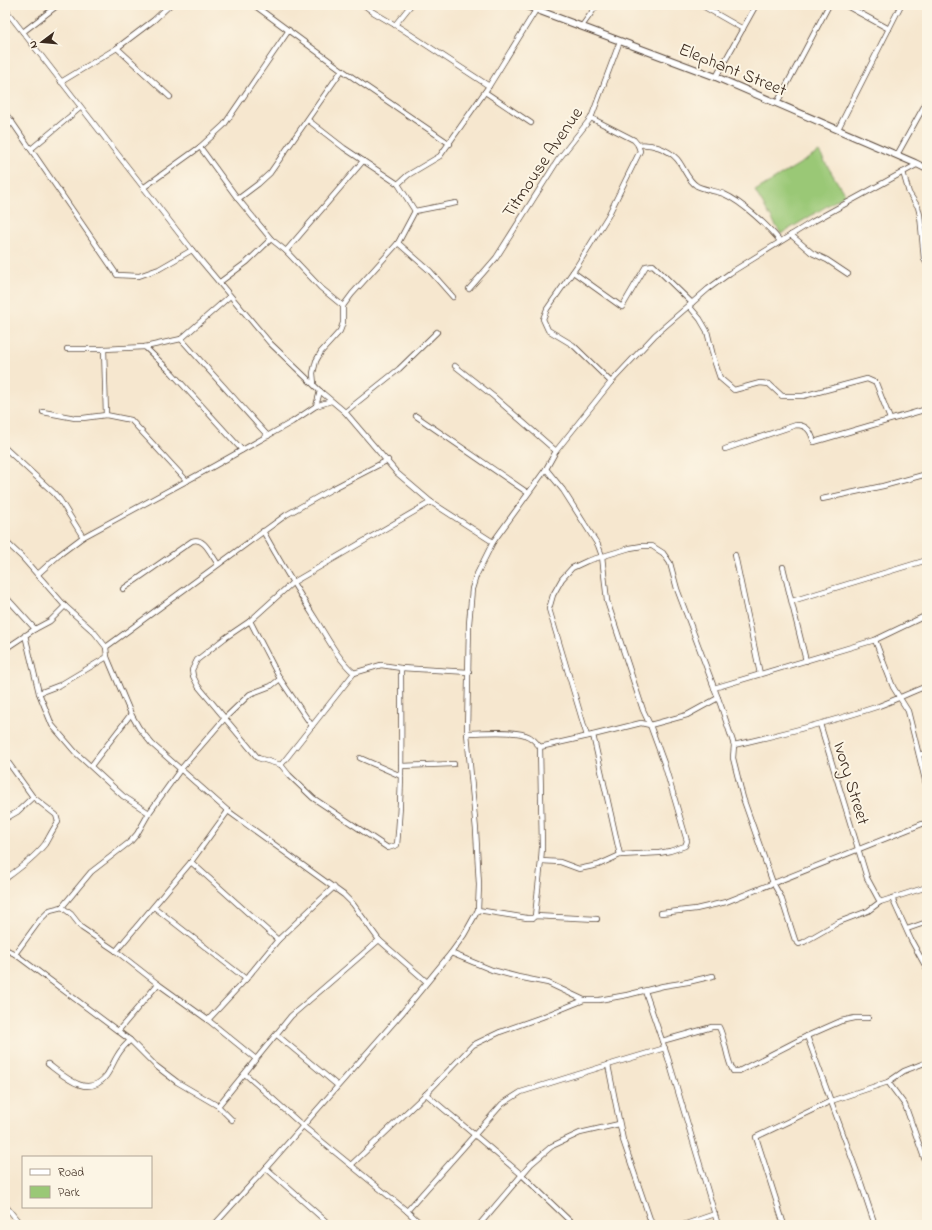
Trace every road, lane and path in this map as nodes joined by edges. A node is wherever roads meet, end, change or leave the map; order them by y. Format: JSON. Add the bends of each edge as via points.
{"nodes":[{"id":1,"x":58,"y":5,"type":"edge"},
{"id":2,"x":170,"y":5,"type":"edge"},
{"id":3,"x":254,"y":5,"type":"edge"},
{"id":4,"x":364,"y":5,"type":"edge"},
{"id":5,"x":411,"y":5,"type":"edge"},
{"id":6,"x":524,"y":5,"type":"edge"},
{"id":7,"x":597,"y":5,"type":"edge"},
{"id":8,"x":701,"y":5,"type":"edge"},
{"id":9,"x":756,"y":5,"type":"edge"},
{"id":10,"x":829,"y":5,"type":"edge"},
{"id":11,"x":845,"y":5,"type":"edge"},
{"id":12,"x":901,"y":5,"type":"edge"},
{"id":13,"x":538,"y":7,"type":"edge"},
{"id":14,"x":5,"y":10,"type":"edge"},
{"id":15,"x":395,"y":25,"type":"junction"},
{"id":16,"x":582,"y":26,"type":"junction"},
{"id":17,"x":743,"y":29,"type":"junction"},
{"id":18,"x":888,"y":29,"type":"junction"},
{"id":19,"x":289,"y":30,"type":"junction"},
{"id":20,"x":23,"y":32,"type":"junction"},
{"id":21,"x":620,"y":41,"type":"junction"},
{"id":22,"x":117,"y":48,"type":"junction"},
{"id":23,"x":342,"y":70,"type":"junction"},
{"id":24,"x":716,"y":77,"type":"junction"},
{"id":25,"x":61,"y":82,"type":"junction"},
{"id":26,"x":489,"y":86,"type":"junction"},
{"id":27,"x":485,"y":92,"type":"junction"},
{"id":28,"x":170,"y":97,"type":"dead end"},
{"id":29,"x":927,"y":101,"type":"edge"},
{"id":30,"x":777,"y":103,"type":"junction"},
{"id":31,"x":80,"y":108,"type":"junction"},
{"id":32,"x":5,"y":113,"type":"edge"},
{"id":33,"x":591,"y":118,"type":"junction"},
{"id":34,"x":308,"y":120,"type":"junction"},
{"id":35,"x":12,"y":122,"type":"junction"},
{"id":36,"x":531,"y":123,"type":"dead end"},
{"id":37,"x":838,"y":129,"type":"junction"},
{"id":38,"x":5,"y":130,"type":"edge"},
{"id":39,"x":450,"y":144,"type":"junction"},
{"id":40,"x":638,"y":145,"type":"junction"},
{"id":41,"x":200,"y":147,"type":"junction"},
{"id":42,"x":31,"y":149,"type":"junction"},
{"id":43,"x":897,"y":155,"type":"junction"},
{"id":44,"x":363,"y":161,"type":"junction"},
{"id":45,"x":918,"y":164,"type":"junction"},
{"id":46,"x":927,"y":170,"type":"edge"},
{"id":47,"x":903,"y":172,"type":"junction"},
{"id":48,"x":398,"y":184,"type":"junction"},
{"id":49,"x":143,"y":188,"type":"junction"},
{"id":50,"x":238,"y":199,"type":"junction"},
{"id":51,"x":456,"y":203,"type":"dead end"},
{"id":52,"x":415,"y":211,"type":"junction"},
{"id":53,"x":791,"y":235,"type":"junction"},
{"id":54,"x":271,"y":240,"type":"junction"},
{"id":55,"x":780,"y":241,"type":"junction"},
{"id":56,"x":398,"y":243,"type":"junction"},
{"id":57,"x":192,"y":250,"type":"junction"},
{"id":58,"x":286,"y":251,"type":"junction"},
{"id":59,"x":927,"y":264,"type":"edge"},
{"id":60,"x":573,"y":272,"type":"junction"},
{"id":61,"x":848,"y":274,"type":"dead end"},
{"id":62,"x":220,"y":282,"type":"junction"},
{"id":63,"x":469,"y":289,"type":"dead end"},
{"id":64,"x":230,"y":296,"type":"junction"},
{"id":65,"x":453,"y":297,"type":"dead end"},
{"id":66,"x":690,"y":304,"type":"junction"},
{"id":67,"x":343,"y":306,"type":"junction"},
{"id":68,"x":437,"y":332,"type":"dead end"},
{"id":69,"x":181,"y":339,"type":"junction"},
{"id":70,"x":145,"y":347,"type":"junction"},
{"id":71,"x":67,"y":349,"type":"dead end"},
{"id":72,"x":104,"y":349,"type":"junction"},
{"id":73,"x":455,"y":366,"type":"dead end"},
{"id":74,"x":611,"y":382,"type":"junction"},
{"id":75,"x":314,"y":384,"type":"junction"},
{"id":76,"x":320,"y":391,"type":"junction"},
{"id":77,"x":331,"y":401,"type":"junction"},
{"id":78,"x":316,"y":406,"type":"junction"},
{"id":79,"x":927,"y":409,"type":"edge"},
{"id":80,"x":43,"y":412,"type":"dead end"},
{"id":81,"x":345,"y":412,"type":"junction"},
{"id":82,"x":106,"y":415,"type":"junction"},
{"id":83,"x":416,"y":416,"type":"dead end"},
{"id":84,"x":890,"y":418,"type":"junction"},
{"id":85,"x":268,"y":436,"type":"junction"},
{"id":86,"x":5,"y":448,"type":"edge"},
{"id":87,"x":725,"y":449,"type":"dead end"},
{"id":88,"x":242,"y":450,"type":"junction"},
{"id":89,"x":556,"y":451,"type":"junction"},
{"id":90,"x":388,"y":460,"type":"junction"},
{"id":91,"x":546,"y":469,"type":"junction"},
{"id":92,"x":927,"y":474,"type":"edge"},
{"id":93,"x":187,"y":481,"type":"junction"},
{"id":94,"x":528,"y":493,"type":"junction"},
{"id":95,"x":822,"y":499,"type":"dead end"},
{"id":96,"x":431,"y":502,"type":"junction"},
{"id":97,"x":262,"y":531,"type":"junction"},
{"id":98,"x":83,"y":537,"type":"junction"},
{"id":99,"x":5,"y":541,"type":"edge"},
{"id":100,"x":493,"y":542,"type":"junction"},
{"id":101,"x":735,"y":555,"type":"dead end"},
{"id":102,"x":602,"y":556,"type":"junction"},
{"id":103,"x":927,"y":560,"type":"edge"},
{"id":104,"x":218,"y":564,"type":"junction"},
{"id":105,"x":783,"y":567,"type":"dead end"},
{"id":106,"x":38,"y":574,"type":"junction"},
{"id":107,"x":292,"y":583,"type":"junction"},
{"id":108,"x":123,"y":589,"type":"dead end"},
{"id":109,"x":5,"y":596,"type":"edge"},
{"id":110,"x":792,"y":601,"type":"junction"},
{"id":111,"x":65,"y":606,"type":"junction"},
{"id":112,"x":927,"y":615,"type":"edge"},
{"id":113,"x":250,"y":621,"type":"junction"},
{"id":114,"x":35,"y":628,"type":"junction"},
{"id":115,"x":25,"y":635,"type":"junction"},
{"id":116,"x":875,"y":640,"type":"junction"},
{"id":117,"x":106,"y":647,"type":"junction"},
{"id":118,"x":5,"y":649,"type":"edge"},
{"id":119,"x":107,"y":658,"type":"junction"},
{"id":120,"x":806,"y":660,"type":"junction"},
{"id":121,"x":401,"y":668,"type":"junction"},
{"id":122,"x":469,"y":672,"type":"junction"},
{"id":123,"x":354,"y":673,"type":"junction"},
{"id":124,"x":760,"y":674,"type":"junction"},
{"id":125,"x":280,"y":679,"type":"junction"},
{"id":126,"x":927,"y":686,"type":"edge"},
{"id":127,"x":714,"y":688,"type":"junction"},
{"id":128,"x":39,"y":693,"type":"junction"},
{"id":129,"x":899,"y":697,"type":"junction"},
{"id":130,"x":718,"y":698,"type":"junction"},
{"id":131,"x":131,"y":714,"type":"junction"},
{"id":132,"x":225,"y":718,"type":"junction"},
{"id":133,"x":820,"y":724,"type":"junction"},
{"id":134,"x":650,"y":725,"type":"junction"},
{"id":135,"x":312,"y":726,"type":"junction"},
{"id":136,"x":468,"y":733,"type":"junction"},
{"id":137,"x":593,"y":735,"type":"junction"},
{"id":138,"x":588,"y":736,"type":"junction"},
{"id":139,"x":734,"y":745,"type":"junction"},
{"id":140,"x":540,"y":747,"type":"junction"},
{"id":141,"x":927,"y":752,"type":"edge"},
{"id":142,"x":919,"y":755,"type":"junction"},
{"id":143,"x":5,"y":758,"type":"edge"},
{"id":144,"x":360,"y":758,"type":"dead end"},
{"id":145,"x":454,"y":764,"type":"dead end"},
{"id":146,"x":281,"y":765,"type":"junction"},
{"id":147,"x":90,"y":766,"type":"junction"},
{"id":148,"x":401,"y":766,"type":"junction"},
{"id":149,"x":180,"y":770,"type":"junction"},
{"id":150,"x":401,"y":776,"type":"junction"},
{"id":151,"x":927,"y":788,"type":"edge"},
{"id":152,"x":33,"y":797,"type":"junction"},
{"id":153,"x":228,"y":811,"type":"junction"},
{"id":154,"x":149,"y":813,"type":"junction"},
{"id":155,"x":5,"y":819,"type":"edge"},
{"id":156,"x":927,"y":822,"type":"edge"},
{"id":157,"x":858,"y":850,"type":"junction"},
{"id":158,"x":620,"y":855,"type":"junction"},
{"id":159,"x":541,"y":861,"type":"junction"},
{"id":160,"x":191,"y":862,"type":"junction"},
{"id":161,"x":5,"y":879,"type":"edge"},
{"id":162,"x":773,"y":883,"type":"junction"},
{"id":163,"x":334,"y":887,"type":"junction"},
{"id":164,"x":927,"y":887,"type":"edge"},
{"id":165,"x":892,"y":898,"type":"junction"},
{"id":166,"x":880,"y":902,"type":"junction"},
{"id":167,"x":62,"y":907,"type":"junction"},
{"id":168,"x":154,"y":907,"type":"junction"},
{"id":169,"x":478,"y":910,"type":"junction"},
{"id":170,"x":661,"y":913,"type":"dead end"},
{"id":171,"x":535,"y":916,"type":"junction"},
{"id":172,"x":596,"y":919,"type":"dead end"},
{"id":173,"x":927,"y":922,"type":"edge"},
{"id":174,"x":907,"y":929,"type":"junction"},
{"id":175,"x":278,"y":940,"type":"junction"},
{"id":176,"x":379,"y":940,"type":"junction"},
{"id":177,"x":5,"y":949,"type":"edge"},
{"id":178,"x":116,"y":951,"type":"junction"},
{"id":179,"x":452,"y":953,"type":"junction"},
{"id":180,"x":15,"y":954,"type":"junction"},
{"id":181,"x":927,"y":969,"type":"edge"},
{"id":182,"x":713,"y":976,"type":"dead end"},
{"id":183,"x":246,"y":979,"type":"junction"},
{"id":184,"x":427,"y":982,"type":"junction"},
{"id":185,"x":158,"y":984,"type":"junction"},
{"id":186,"x":645,"y":991,"type":"junction"},
{"id":187,"x":584,"y":1000,"type":"junction"},
{"id":188,"x":868,"y":1018,"type":"dead end"},
{"id":189,"x":208,"y":1020,"type":"junction"},
{"id":190,"x":118,"y":1031,"type":"junction"},
{"id":191,"x":277,"y":1035,"type":"junction"},
{"id":192,"x":807,"y":1036,"type":"junction"},
{"id":193,"x":130,"y":1040,"type":"junction"},
{"id":194,"x":662,"y":1041,"type":"junction"},
{"id":195,"x":664,"y":1048,"type":"junction"},
{"id":196,"x":256,"y":1059,"type":"junction"},
{"id":197,"x":927,"y":1062,"type":"edge"},
{"id":198,"x":48,"y":1064,"type":"dead end"},
{"id":199,"x":608,"y":1065,"type":"junction"},
{"id":200,"x":245,"y":1074,"type":"junction"},
{"id":201,"x":888,"y":1082,"type":"junction"},
{"id":202,"x":337,"y":1085,"type":"junction"},
{"id":203,"x":426,"y":1094,"type":"junction"},
{"id":204,"x":831,"y":1101,"type":"junction"},
{"id":205,"x":218,"y":1106,"type":"junction"},
{"id":206,"x":232,"y":1120,"type":"dead end"},
{"id":207,"x":619,"y":1124,"type":"junction"},
{"id":208,"x":302,"y":1126,"type":"junction"},
{"id":209,"x":475,"y":1135,"type":"junction"},
{"id":210,"x":351,"y":1165,"type":"junction"},
{"id":211,"x":927,"y":1166,"type":"edge"},
{"id":212,"x":266,"y":1168,"type":"junction"},
{"id":213,"x":522,"y":1175,"type":"junction"},
{"id":214,"x":5,"y":1205,"type":"edge"},
{"id":215,"x":407,"y":1211,"type":"junction"},
{"id":216,"x":715,"y":1214,"type":"junction"},
{"id":217,"x":568,"y":1220,"type":"junction"},
{"id":218,"x":21,"y":1225,"type":"edge"},
{"id":219,"x":214,"y":1225,"type":"edge"},
{"id":220,"x":330,"y":1225,"type":"edge"},
{"id":221,"x":422,"y":1225,"type":"edge"},
{"id":222,"x":479,"y":1225,"type":"edge"},
{"id":223,"x":564,"y":1225,"type":"edge"},
{"id":224,"x":574,"y":1225,"type":"edge"},
{"id":225,"x":652,"y":1225,"type":"edge"},
{"id":226,"x":682,"y":1225,"type":"edge"},
{"id":227,"x":718,"y":1225,"type":"edge"},
{"id":228,"x":784,"y":1225,"type":"edge"},
{"id":229,"x":875,"y":1225,"type":"edge"}],
"edges":[{"from":1,"to":20,"type":"street"},
{"from":2,"to":22,"type":"street"},
{"from":3,"to":19,"type":"street"},
{"from":4,"to":15,"type":"street"},
{"from":5,"to":15,"type":"street"},
{"from":6,"to":13,"type":"main road","name":"Elephant Street"},
{"from":7,"to":16,"type":"street"},
{"from":8,"to":17,"type":"street"},
{"from":9,"to":17,"type":"street"},
{"from":10,"to":30,"type":"street"},
{"from":11,"to":18,"type":"street"},
{"from":12,"to":18,"type":"street"},
{"from":13,"to":16,"type":"main road","name":"Elephant Street"},
{"from":13,"to":26,"type":"street"},
{"from":14,"to":20,"type":"street"},
{"from":15,"to":26,"type":"street"},
{"from":16,"to":21,"type":"main road","name":"Elephant Street"},
{"from":17,"to":24,"type":"street"},
{"from":18,"to":37,"type":"street"},
{"from":19,"to":23,"type":"street"},
{"from":19,"to":41,"type":"street","via":[[224,125]]},
{"from":20,"to":25,"type":"street"},
{"from":21,"to":24,"type":"main road","name":"Elephant Street"},
{"from":21,"to":33,"type":"street","name":"Titmouse Avenue"},
{"from":22,"to":25,"type":"street"},
{"from":22,"to":28,"type":"street"},
{"from":23,"to":34,"type":"street"},
{"from":23,"to":39,"type":"street"},
{"from":24,"to":30,"type":"main road","name":"Elephant Street"},
{"from":25,"to":31,"type":"street"},
{"from":26,"to":27,"type":"street"},
{"from":27,"to":36,"type":"street"},
{"from":27,"to":39,"type":"street"},
{"from":29,"to":43,"type":"street"},
{"from":30,"to":37,"type":"main road","name":"Elephant Street"},
{"from":31,"to":42,"type":"street"},
{"from":31,"to":49,"type":"street"},
{"from":32,"to":35,"type":"street"},
{"from":33,"to":40,"type":"street","via":[[634,140]]},
{"from":33,"to":63,"type":"street","name":"Titmouse Avenue","via":[[558,160],[496,258]]},
{"from":34,"to":44,"type":"street"},
{"from":34,"to":50,"type":"street","via":[[270,173]]},
{"from":35,"to":38,"type":"street"},
{"from":35,"to":42,"type":"street"},
{"from":37,"to":43,"type":"main road","name":"Elephant Street"},
{"from":39,"to":48,"type":"street","via":[[440,156]]},
{"from":40,"to":55,"type":"street","via":[[651,144],[677,158],[696,185],[733,199],[772,231]]},
{"from":40,"to":60,"type":"street","via":[[640,151],[608,216]]},
{"from":41,"to":49,"type":"street"},
{"from":41,"to":50,"type":"street"},
{"from":42,"to":57,"type":"street","via":[[117,276],[138,276],[159,269]]},
{"from":43,"to":45,"type":"main road","name":"Elephant Street"},
{"from":44,"to":48,"type":"street"},
{"from":44,"to":58,"type":"street"},
{"from":45,"to":46,"type":"main road","name":"Elephant Street"},
{"from":45,"to":47,"type":"street"},
{"from":47,"to":53,"type":"street"},
{"from":47,"to":59,"type":"street","via":[[909,193],[918,207],[924,259]]},
{"from":48,"to":52,"type":"street"},
{"from":49,"to":57,"type":"street"},
{"from":50,"to":54,"type":"street"},
{"from":51,"to":52,"type":"street"},
{"from":52,"to":56,"type":"street"},
{"from":53,"to":55,"type":"street"},
{"from":53,"to":61,"type":"street","via":[[812,253]]},
{"from":54,"to":58,"type":"street"},
{"from":54,"to":62,"type":"street"},
{"from":55,"to":66,"type":"street","via":[[730,273]]},
{"from":56,"to":65,"type":"street","via":[[430,271]]},
{"from":56,"to":67,"type":"street"},
{"from":57,"to":62,"type":"street"},
{"from":58,"to":67,"type":"street"},
{"from":60,"to":66,"type":"street","via":[[622,307],[646,266],[653,265]]},
{"from":60,"to":74,"type":"street","via":[[547,309],[543,319],[548,330],[573,345]]},
{"from":62,"to":64,"type":"street"},
{"from":64,"to":69,"type":"street"},
{"from":64,"to":75,"type":"street","via":[[270,343]]},
{"from":66,"to":74,"type":"street","via":[[654,335]]},
{"from":66,"to":84,"type":"street","via":[[707,331],[720,378],[734,390],[760,383],[770,384],[782,396],[803,396],[867,379],[876,383]]},
{"from":67,"to":75,"type":"street","via":[[344,317],[340,331],[316,361]]},
{"from":68,"to":81,"type":"street","via":[[399,369]]},
{"from":69,"to":70,"type":"street"},
{"from":69,"to":85,"type":"street"},
{"from":70,"to":72,"type":"street"},
{"from":70,"to":88,"type":"street"},
{"from":71,"to":72,"type":"street"},
{"from":72,"to":82,"type":"street"},
{"from":73,"to":89,"type":"street"},
{"from":74,"to":89,"type":"street"},
{"from":75,"to":76,"type":"street"},
{"from":76,"to":77,"type":"street"},
{"from":76,"to":78,"type":"street"},
{"from":77,"to":78,"type":"street"},
{"from":77,"to":81,"type":"street"},
{"from":78,"to":85,"type":"street"},
{"from":79,"to":84,"type":"street"},
{"from":80,"to":82,"type":"street","via":[[83,418]]},
{"from":81,"to":90,"type":"street"},
{"from":82,"to":93,"type":"street","via":[[131,420]]},
{"from":83,"to":94,"type":"street"},
{"from":84,"to":87,"type":"street","via":[[814,442],[810,430],[803,425],[796,425]]},
{"from":85,"to":88,"type":"street"},
{"from":86,"to":98,"type":"street","via":[[54,493]]},
{"from":88,"to":93,"type":"street"},
{"from":89,"to":91,"type":"street"},
{"from":90,"to":96,"type":"street","via":[[397,472]]},
{"from":90,"to":97,"type":"street","via":[[332,488]]},
{"from":91,"to":94,"type":"street"},
{"from":91,"to":102,"type":"street","via":[[563,490],[598,545]]},
{"from":92,"to":95,"type":"street"},
{"from":93,"to":98,"type":"street"},
{"from":94,"to":100,"type":"street"},
{"from":96,"to":100,"type":"street"},
{"from":96,"to":107,"type":"street"},
{"from":97,"to":104,"type":"street"},
{"from":97,"to":107,"type":"street"},
{"from":98,"to":106,"type":"street"},
{"from":99,"to":106,"type":"street"},
{"from":100,"to":122,"type":"street","via":[[472,589]]},
{"from":101,"to":124,"type":"street"},
{"from":102,"to":127,"type":"street","via":[[642,546],[652,546],[662,553],[670,563],[677,589]]},
{"from":102,"to":134,"type":"street","via":[[608,601]]},
{"from":102,"to":138,"type":"street","via":[[572,568],[553,595],[549,609]]},
{"from":103,"to":110,"type":"street"},
{"from":104,"to":108,"type":"street","via":[[202,541],[196,539]]},
{"from":104,"to":117,"type":"street"},
{"from":105,"to":110,"type":"street"},
{"from":106,"to":111,"type":"street"},
{"from":107,"to":113,"type":"street"},
{"from":107,"to":123,"type":"street","via":[[345,665]]},
{"from":109,"to":114,"type":"street"},
{"from":110,"to":120,"type":"street"},
{"from":111,"to":114,"type":"street","via":[[50,621]]},
{"from":111,"to":117,"type":"street","via":[[94,632]]},
{"from":112,"to":116,"type":"street"},
{"from":113,"to":125,"type":"street"},
{"from":113,"to":132,"type":"street","via":[[197,660],[192,670],[198,686]]},
{"from":114,"to":115,"type":"street"},
{"from":115,"to":118,"type":"street"},
{"from":115,"to":128,"type":"street"},
{"from":116,"to":120,"type":"street"},
{"from":116,"to":129,"type":"street"},
{"from":117,"to":119,"type":"street"},
{"from":119,"to":128,"type":"street"},
{"from":119,"to":131,"type":"street"},
{"from":120,"to":124,"type":"street"},
{"from":121,"to":122,"type":"street"},
{"from":121,"to":123,"type":"street","via":[[381,665]]},
{"from":121,"to":148,"type":"street"},
{"from":122,"to":136,"type":"street"},
{"from":123,"to":135,"type":"street"},
{"from":124,"to":127,"type":"street"},
{"from":125,"to":132,"type":"street","via":[[271,686],[250,694]]},
{"from":125,"to":135,"type":"street"},
{"from":126,"to":129,"type":"street"},
{"from":127,"to":130,"type":"street"},
{"from":128,"to":147,"type":"street","via":[[52,724]]},
{"from":129,"to":133,"type":"street","via":[[880,706]]},
{"from":129,"to":142,"type":"street","via":[[908,712]]},
{"from":130,"to":134,"type":"street","via":[[687,715]]},
{"from":130,"to":139,"type":"street"},
{"from":131,"to":147,"type":"street"},
{"from":131,"to":149,"type":"street","via":[[152,744]]},
{"from":132,"to":146,"type":"street","via":[[258,758]]},
{"from":132,"to":149,"type":"street"},
{"from":133,"to":139,"type":"street"},
{"from":133,"to":157,"type":"street","name":"Ivory Street"},
{"from":134,"to":137,"type":"street","via":[[640,723]]},
{"from":134,"to":158,"type":"street","via":[[688,841],[685,846],[670,851]]},
{"from":135,"to":146,"type":"street"},
{"from":136,"to":140,"type":"street","via":[[525,735],[535,740]]},
{"from":136,"to":169,"type":"street","via":[[476,830]]},
{"from":137,"to":138,"type":"street"},
{"from":137,"to":158,"type":"street"},
{"from":138,"to":140,"type":"street"},
{"from":139,"to":162,"type":"street","via":[[734,758],[743,798]]},
{"from":140,"to":159,"type":"street"},
{"from":141,"to":142,"type":"street"},
{"from":142,"to":151,"type":"street"},
{"from":143,"to":152,"type":"street"},
{"from":144,"to":150,"type":"street"},
{"from":145,"to":148,"type":"street"},
{"from":146,"to":150,"type":"street","via":[[313,798],[388,848],[397,845]]},
{"from":147,"to":154,"type":"street","via":[[123,796]]},
{"from":148,"to":150,"type":"street"},
{"from":149,"to":153,"type":"street"},
{"from":149,"to":154,"type":"street"},
{"from":152,"to":155,"type":"street"},
{"from":152,"to":161,"type":"street","via":[[52,811],[58,822],[37,853]]},
{"from":153,"to":160,"type":"street"},
{"from":153,"to":163,"type":"street"},
{"from":154,"to":167,"type":"street","via":[[137,834],[91,872]]},
{"from":156,"to":157,"type":"street"},
{"from":157,"to":162,"type":"street"},
{"from":157,"to":166,"type":"street","name":"Ivory Street","via":[[868,882]]},
{"from":158,"to":159,"type":"street","via":[[598,865],[579,869],[560,862]]},
{"from":159,"to":171,"type":"street"},
{"from":160,"to":168,"type":"street"},
{"from":160,"to":175,"type":"street"},
{"from":162,"to":166,"type":"street","via":[[781,897],[792,934],[799,944],[840,922],[865,913]]},
{"from":162,"to":170,"type":"street","via":[[718,904]]},
{"from":163,"to":175,"type":"street"},
{"from":163,"to":176,"type":"street","via":[[354,904]]},
{"from":164,"to":165,"type":"street"},
{"from":165,"to":166,"type":"street"},
{"from":165,"to":174,"type":"street"},
{"from":167,"to":178,"type":"street","via":[[82,928]]},
{"from":167,"to":180,"type":"street","via":[[50,910],[40,920]]},
{"from":168,"to":178,"type":"street"},
{"from":168,"to":183,"type":"street"},
{"from":169,"to":171,"type":"street","via":[[527,918]]},
{"from":169,"to":179,"type":"street"},
{"from":171,"to":172,"type":"street"},
{"from":173,"to":174,"type":"street"},
{"from":174,"to":181,"type":"street"},
{"from":175,"to":183,"type":"street"},
{"from":176,"to":184,"type":"street"},
{"from":176,"to":191,"type":"street","via":[[299,1008]]},
{"from":177,"to":180,"type":"street"},
{"from":178,"to":185,"type":"street"},
{"from":179,"to":184,"type":"street"},
{"from":179,"to":187,"type":"street","via":[[492,970],[548,983]]},
{"from":180,"to":190,"type":"street"},
{"from":182,"to":186,"type":"street"},
{"from":183,"to":189,"type":"street"},
{"from":184,"to":202,"type":"street","via":[[363,1059]]},
{"from":185,"to":189,"type":"street"},
{"from":185,"to":190,"type":"street"},
{"from":186,"to":187,"type":"street","via":[[599,1000]]},
{"from":186,"to":194,"type":"street"},
{"from":187,"to":203,"type":"street","via":[[473,1045]]},
{"from":188,"to":192,"type":"street","via":[[848,1019]]},
{"from":189,"to":196,"type":"street"},
{"from":190,"to":193,"type":"street"},
{"from":191,"to":196,"type":"street"},
{"from":191,"to":202,"type":"street"},
{"from":192,"to":194,"type":"street","via":[[739,1071],[731,1066],[719,1027]]},
{"from":192,"to":204,"type":"street"},
{"from":193,"to":198,"type":"street","via":[[106,1076],[91,1087],[80,1086]]},
{"from":193,"to":205,"type":"street","via":[[156,1066],[177,1082]]},
{"from":194,"to":195,"type":"street"},
{"from":195,"to":199,"type":"street"},
{"from":195,"to":216,"type":"street"},
{"from":196,"to":200,"type":"street"},
{"from":197,"to":201,"type":"street"},
{"from":199,"to":207,"type":"street"},
{"from":199,"to":209,"type":"street","via":[[521,1092],[502,1104]]},
{"from":200,"to":205,"type":"street"},
{"from":200,"to":208,"type":"street"},
{"from":201,"to":204,"type":"street"},
{"from":201,"to":211,"type":"street","via":[[905,1105]]},
{"from":202,"to":208,"type":"street"},
{"from":203,"to":209,"type":"street"},
{"from":203,"to":210,"type":"street"},
{"from":204,"to":228,"type":"street","via":[[756,1137]]},
{"from":204,"to":229,"type":"street"},
{"from":205,"to":206,"type":"street"},
{"from":207,"to":213,"type":"street","via":[[580,1133],[552,1146]]},
{"from":207,"to":225,"type":"street"},
{"from":208,"to":210,"type":"street"},
{"from":208,"to":212,"type":"street"},
{"from":209,"to":213,"type":"street"},
{"from":209,"to":215,"type":"street"},
{"from":210,"to":215,"type":"street"},
{"from":212,"to":219,"type":"street"},
{"from":212,"to":220,"type":"street"},
{"from":213,"to":217,"type":"street"},
{"from":213,"to":222,"type":"street"},
{"from":214,"to":218,"type":"street"},
{"from":215,"to":221,"type":"street"},
{"from":216,"to":226,"type":"street"},
{"from":216,"to":227,"type":"street"},
{"from":217,"to":223,"type":"street"},
{"from":217,"to":224,"type":"street"}]}
